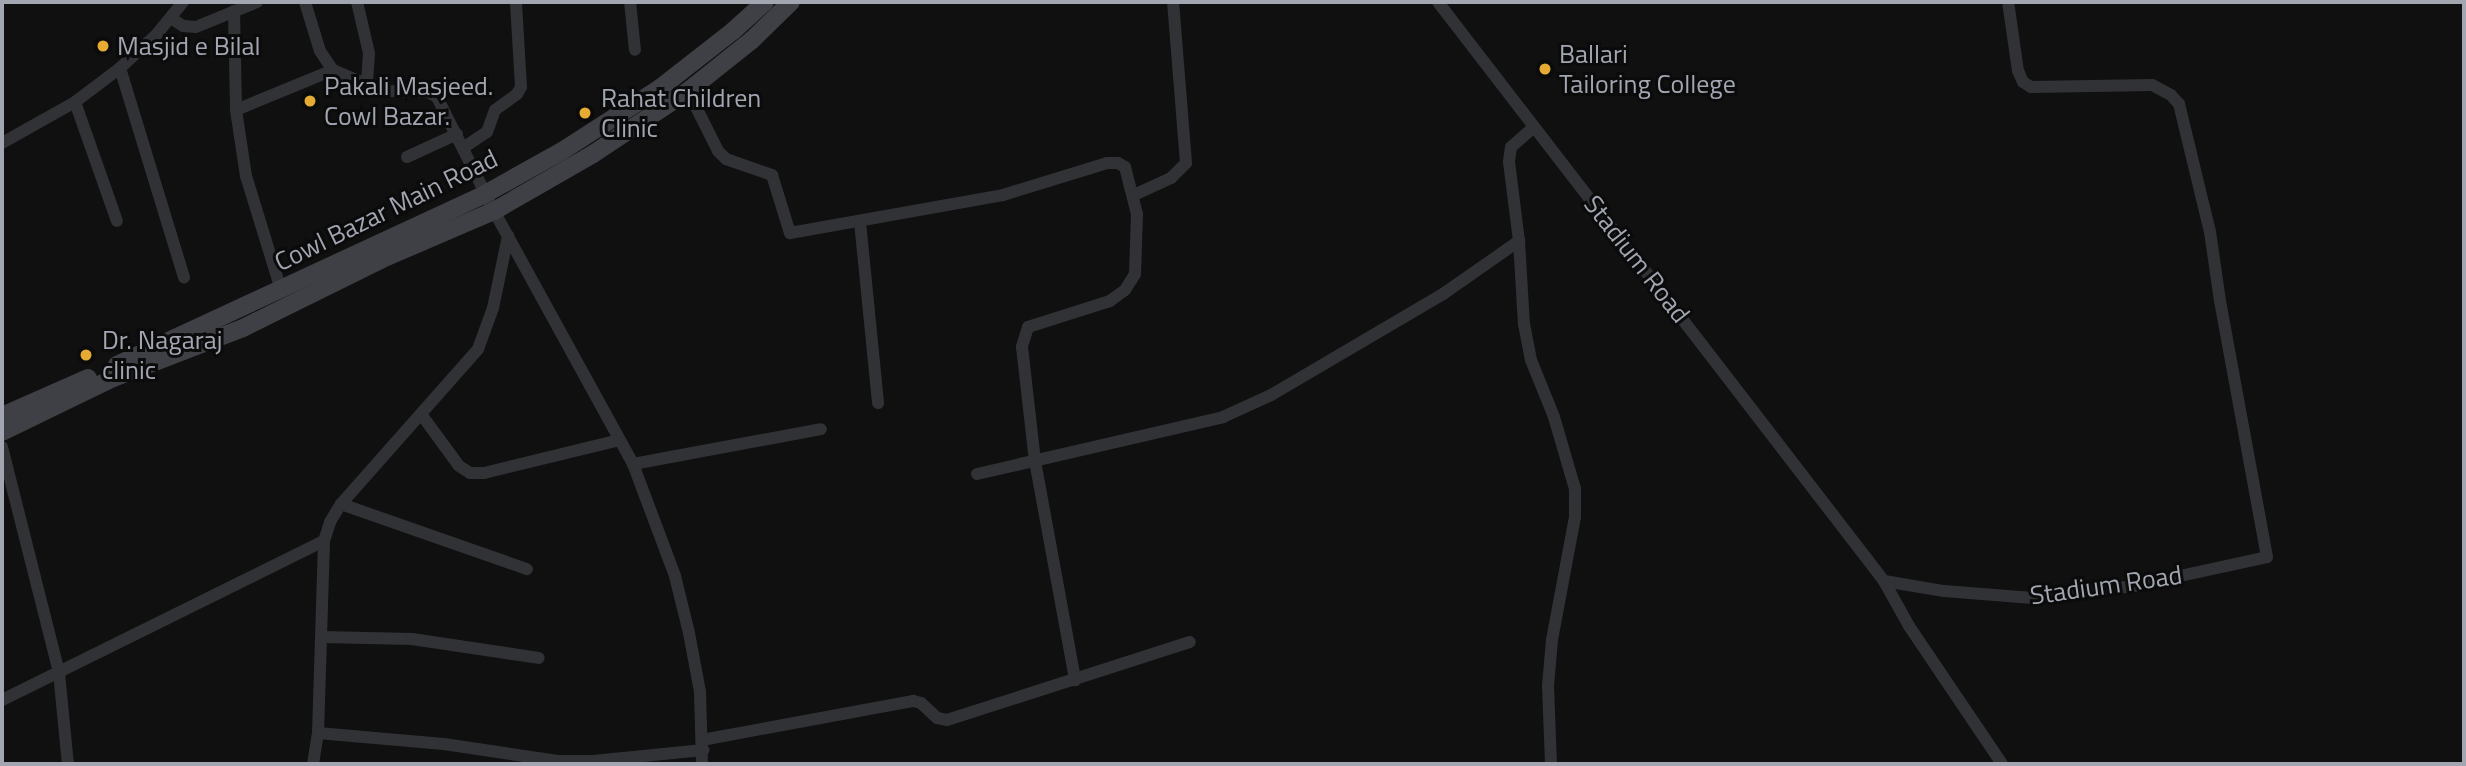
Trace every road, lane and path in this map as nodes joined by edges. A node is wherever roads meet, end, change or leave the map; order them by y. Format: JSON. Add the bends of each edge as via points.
{"nodes":[{"id":1,"x":183,"y":2,"type":"edge"},
{"id":2,"x":257,"y":2,"type":"edge"},
{"id":3,"x":305,"y":2,"type":"edge"},
{"id":4,"x":357,"y":2,"type":"edge"},
{"id":5,"x":516,"y":2,"type":"edge"},
{"id":6,"x":630,"y":2,"type":"edge"},
{"id":7,"x":765,"y":2,"type":"edge"},
{"id":8,"x":791,"y":2,"type":"edge"},
{"id":9,"x":1173,"y":2,"type":"edge"},
{"id":10,"x":1438,"y":2,"type":"edge"},
{"id":11,"x":2008,"y":2,"type":"edge"},
{"id":12,"x":234,"y":11,"type":"junction"},
{"id":13,"x":171,"y":18,"type":"junction"},
{"id":14,"x":731,"y":45,"type":"junction"},
{"id":15,"x":635,"y":50,"type":"dead end"},
{"id":16,"x":120,"y":68,"type":"junction"},
{"id":17,"x":333,"y":70,"type":"junction"},
{"id":18,"x":367,"y":85,"type":"junction"},
{"id":19,"x":688,"y":91,"type":"junction"},
{"id":20,"x":75,"y":102,"type":"junction"},
{"id":21,"x":236,"y":110,"type":"junction"},
{"id":22,"x":1531,"y":130,"type":"junction"},
{"id":23,"x":457,"y":134,"type":"junction"},
{"id":24,"x":2,"y":143,"type":"edge"},
{"id":25,"x":463,"y":148,"type":"junction"},
{"id":26,"x":407,"y":157,"type":"dead end"},
{"id":27,"x":485,"y":194,"type":"junction"},
{"id":28,"x":1134,"y":195,"type":"junction"},
{"id":29,"x":494,"y":211,"type":"junction"},
{"id":30,"x":117,"y":221,"type":"dead end"},
{"id":31,"x":860,"y":222,"type":"junction"},
{"id":32,"x":508,"y":236,"type":"junction"},
{"id":33,"x":1519,"y":241,"type":"junction"},
{"id":34,"x":184,"y":277,"type":"dead end"},
{"id":35,"x":287,"y":294,"type":"junction"},
{"id":36,"x":878,"y":403,"type":"dead end"},
{"id":37,"x":421,"y":414,"type":"junction"},
{"id":38,"x":2,"y":416,"type":"edge"},
{"id":39,"x":821,"y":429,"type":"dead end"},
{"id":40,"x":2,"y":432,"type":"edge"},
{"id":41,"x":620,"y":440,"type":"junction"},
{"id":42,"x":2,"y":447,"type":"edge"},
{"id":43,"x":1035,"y":461,"type":"junction"},
{"id":44,"x":633,"y":464,"type":"junction"},
{"id":45,"x":977,"y":474,"type":"dead end"},
{"id":46,"x":341,"y":503,"type":"junction"},
{"id":47,"x":324,"y":541,"type":"junction"},
{"id":48,"x":527,"y":569,"type":"dead end"},
{"id":49,"x":1884,"y":581,"type":"junction"},
{"id":50,"x":322,"y":637,"type":"junction"},
{"id":51,"x":1190,"y":642,"type":"dead end"},
{"id":52,"x":539,"y":659,"type":"dead end"},
{"id":53,"x":59,"y":673,"type":"junction"},
{"id":54,"x":1075,"y":680,"type":"junction"},
{"id":55,"x":2,"y":700,"type":"edge"},
{"id":56,"x":318,"y":733,"type":"junction"},
{"id":57,"x":702,"y":745,"type":"junction"},
{"id":58,"x":68,"y":764,"type":"edge"},
{"id":59,"x":313,"y":764,"type":"edge"},
{"id":60,"x":702,"y":764,"type":"edge"},
{"id":61,"x":1550,"y":764,"type":"edge"},
{"id":62,"x":2002,"y":764,"type":"edge"}],
"edges":[{"from":1,"to":13,"type":"street"},
{"from":2,"to":12,"type":"street"},
{"from":3,"to":17,"type":"street","via":[[320,51]]},
{"from":4,"to":18,"type":"street","via":[[369,53]]},
{"from":5,"to":25,"type":"street","via":[[521,87],[495,110],[487,132]]},
{"from":6,"to":15,"type":"street"},
{"from":7,"to":14,"type":"street","name":"Cowl Bazar Main Road"},
{"from":8,"to":14,"type":"street"},
{"from":9,"to":28,"type":"street","via":[[1186,163],[1171,178]]},
{"from":10,"to":22,"type":"street","name":"Stadium Road"},
{"from":11,"to":49,"type":"street","name":"Stadium Road","via":[[2018,71],[2031,87],[2152,85],[2179,104],[2210,232],[2267,557],[2134,586],[2033,598]]},
{"from":12,"to":13,"type":"street","via":[[196,27]]},
{"from":12,"to":21,"type":"street"},
{"from":13,"to":16,"type":"street"},
{"from":14,"to":19,"type":"street"},
{"from":14,"to":27,"type":"street","name":"Cowl Bazar Main Road"},
{"from":16,"to":20,"type":"street"},
{"from":16,"to":34,"type":"street"},
{"from":17,"to":18,"type":"street"},
{"from":17,"to":21,"type":"street"},
{"from":18,"to":23,"type":"street","via":[[400,93],[428,92],[437,97]]},
{"from":19,"to":29,"type":"street","via":[[593,154]]},
{"from":19,"to":31,"type":"street","via":[[718,151],[726,159],[772,175],[790,233]]},
{"from":20,"to":24,"type":"street"},
{"from":20,"to":30,"type":"street"},
{"from":21,"to":35,"type":"street","via":[[246,176]]},
{"from":22,"to":33,"type":"street","via":[[1511,147],[1509,178]]},
{"from":22,"to":49,"type":"street","name":"Stadium Road"},
{"from":23,"to":25,"type":"street"},
{"from":23,"to":26,"type":"street"},
{"from":25,"to":27,"type":"street"},
{"from":27,"to":29,"type":"street"},
{"from":27,"to":35,"type":"street","name":"Cowl Bazar Main Road"},
{"from":28,"to":31,"type":"street","via":[[1125,167],[1107,163],[1003,195]]},
{"from":28,"to":43,"type":"street","via":[[1137,259],[1135,274],[1125,290],[1110,300],[1028,327],[1022,347]]},
{"from":29,"to":32,"type":"street"},
{"from":29,"to":35,"type":"street"},
{"from":31,"to":36,"type":"street"},
{"from":32,"to":37,"type":"street","via":[[493,308],[478,349]]},
{"from":32,"to":41,"type":"street"},
{"from":33,"to":43,"type":"street","via":[[1443,294],[1223,417]]},
{"from":33,"to":61,"type":"street","via":[[1531,360],[1554,416],[1575,489],[1575,517],[1552,640]]},
{"from":35,"to":38,"type":"street","name":"Cowl Bazar Main Road"},
{"from":35,"to":40,"type":"street","via":[[243,328],[113,378]]},
{"from":37,"to":41,"type":"street","via":[[459,466],[470,473]]},
{"from":37,"to":46,"type":"street"},
{"from":39,"to":44,"type":"street"},
{"from":41,"to":44,"type":"street"},
{"from":42,"to":53,"type":"street"},
{"from":43,"to":45,"type":"street"},
{"from":43,"to":54,"type":"street"},
{"from":44,"to":57,"type":"street","via":[[675,576],[700,692]]},
{"from":46,"to":47,"type":"street"},
{"from":46,"to":48,"type":"street"},
{"from":47,"to":50,"type":"street"},
{"from":47,"to":53,"type":"street"},
{"from":49,"to":62,"type":"street"},
{"from":50,"to":52,"type":"street","via":[[412,639]]},
{"from":50,"to":56,"type":"street"},
{"from":51,"to":54,"type":"street"},
{"from":53,"to":55,"type":"street"},
{"from":53,"to":58,"type":"street"},
{"from":54,"to":57,"type":"street","via":[[947,720],[913,701]]},
{"from":56,"to":57,"type":"street","via":[[444,744],[558,761],[593,761]]},
{"from":56,"to":59,"type":"street"},
{"from":57,"to":60,"type":"street"}]}
